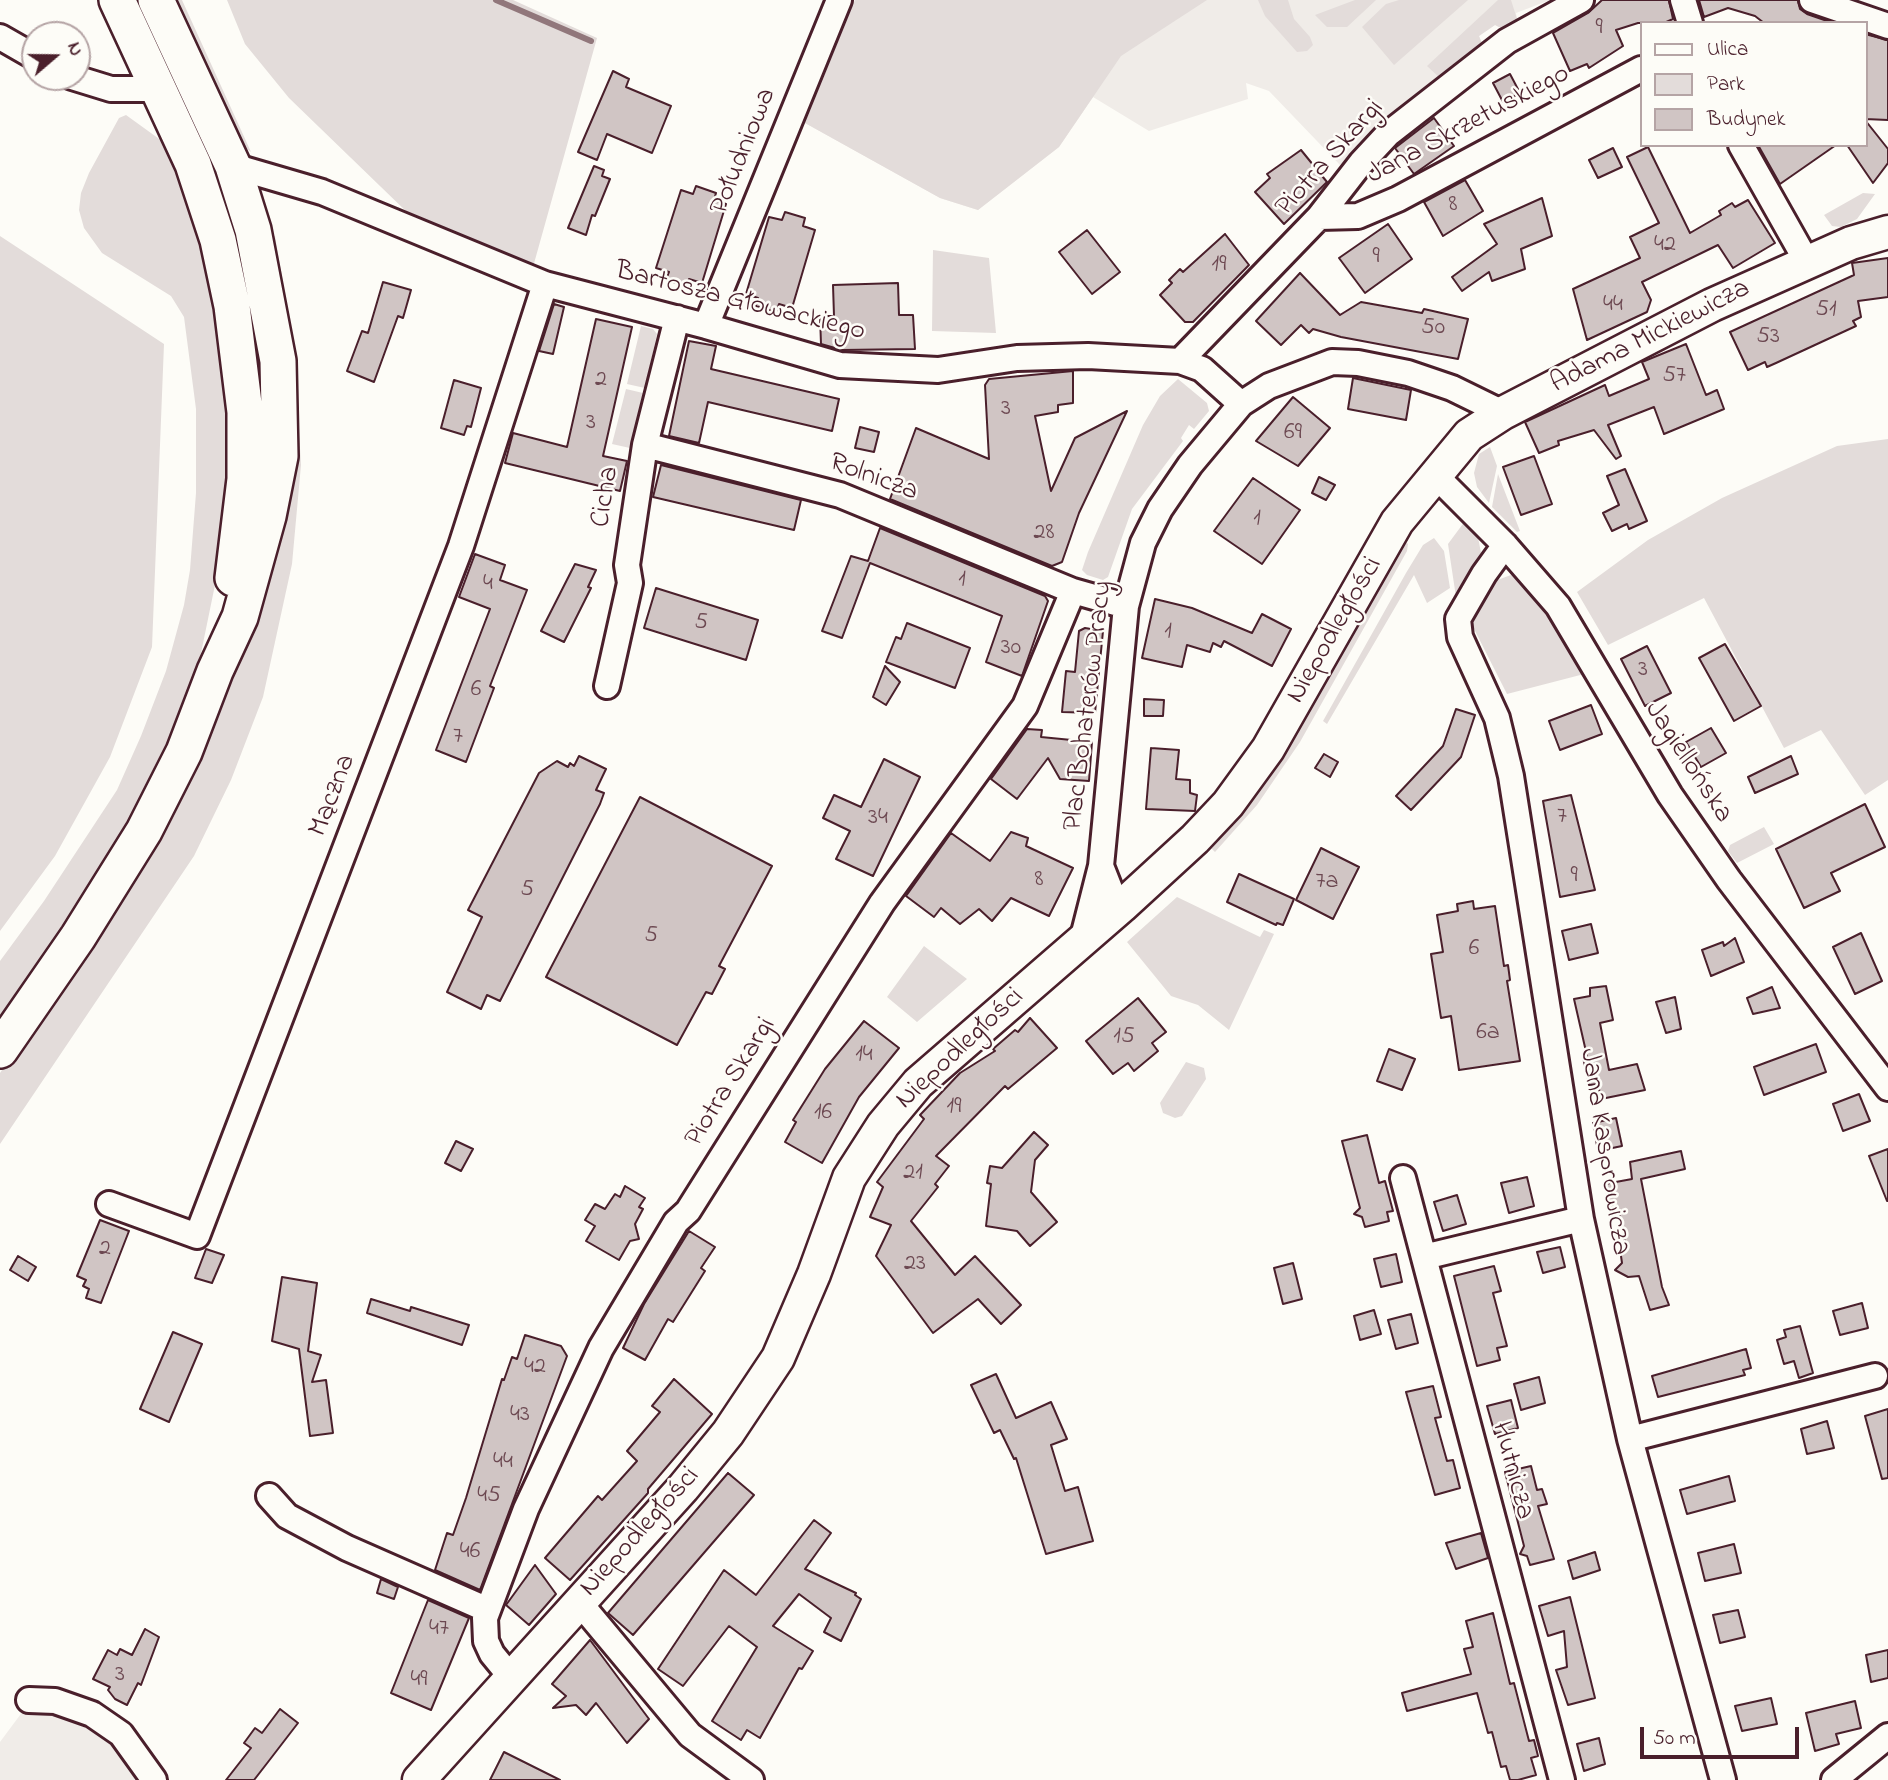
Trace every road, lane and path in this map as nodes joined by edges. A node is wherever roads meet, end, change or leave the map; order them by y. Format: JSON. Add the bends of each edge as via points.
{"nodes":[{"id":1,"x":117,"y":0,"type":"edge"},
{"id":2,"x":156,"y":0,"type":"edge"},
{"id":3,"x":839,"y":0,"type":"edge"},
{"id":4,"x":1581,"y":0,"type":"edge"},
{"id":5,"x":1683,"y":0,"type":"edge"},
{"id":6,"x":1812,"y":0,"type":"edge"},
{"id":7,"x":1689,"y":21,"type":"edge"},
{"id":8,"x":1888,"y":26,"type":"edge"},
{"id":9,"x":0,"y":37,"type":"edge"},
{"id":10,"x":21,"y":49,"type":"edge"},
{"id":11,"x":1640,"y":70,"type":"edge"},
{"id":12,"x":91,"y":83,"type":"edge"},
{"id":13,"x":159,"y":89,"type":"junction"},
{"id":14,"x":1742,"y":147,"type":"edge"},
{"id":15,"x":233,"y":166,"type":"junction"},
{"id":16,"x":1319,"y":217,"type":"junction"},
{"id":17,"x":1888,"y":232,"type":"edge"},
{"id":18,"x":1807,"y":262,"type":"junction"},
{"id":19,"x":545,"y":284,"type":"junction"},
{"id":20,"x":677,"y":318,"type":"junction"},
{"id":21,"x":706,"y":326,"type":"junction"},
{"id":22,"x":1180,"y":361,"type":"junction"},
{"id":23,"x":1241,"y":404,"type":"junction"},
{"id":24,"x":1503,"y":413,"type":"junction"},
{"id":25,"x":645,"y":445,"type":"junction"},
{"id":26,"x":1434,"y":474,"type":"junction"},
{"id":27,"x":1505,"y":545,"type":"junction"},
{"id":28,"x":1073,"y":591,"type":"junction"},
{"id":29,"x":1126,"y":606,"type":"junction"},
{"id":30,"x":215,"y":671,"type":"junction"},
{"id":31,"x":607,"y":686,"type":"dead end"},
{"id":32,"x":1101,"y":866,"type":"junction"},
{"id":33,"x":1122,"y":906,"type":"junction"},
{"id":34,"x":1082,"y":941,"type":"junction"},
{"id":35,"x":0,"y":1050,"type":"edge"},
{"id":36,"x":1888,"y":1088,"type":"edge"},
{"id":37,"x":1402,"y":1178,"type":"dead end"},
{"id":38,"x":108,"y":1204,"type":"dead end"},
{"id":39,"x":1580,"y":1219,"type":"junction"},
{"id":40,"x":1424,"y":1258,"type":"junction"},
{"id":41,"x":1875,"y":1376,"type":"dead end"},
{"id":42,"x":1630,"y":1439,"type":"junction"},
{"id":43,"x":269,"y":1496,"type":"dead end"},
{"id":44,"x":579,"y":1602,"type":"junction"},
{"id":45,"x":488,"y":1610,"type":"junction"},
{"id":46,"x":510,"y":1676,"type":"junction"},
{"id":47,"x":29,"y":1700,"type":"dead end"},
{"id":48,"x":1888,"y":1736,"type":"edge"},
{"id":49,"x":154,"y":1780,"type":"edge"},
{"id":50,"x":419,"y":1780,"type":"edge"},
{"id":51,"x":751,"y":1780,"type":"edge"},
{"id":52,"x":1562,"y":1780,"type":"edge"},
{"id":53,"x":1723,"y":1780,"type":"edge"},
{"id":54,"x":1834,"y":1780,"type":"edge"}],
"edges":[{"from":1,"to":13,"type":"main road"},
{"from":2,"to":15,"type":"main road"},
{"from":3,"to":21,"type":"street","name":"Południowa"},
{"from":4,"to":16,"type":"street","name":"Piotra Skargi","via":[[1507,41],[1388,134]]},
{"from":5,"to":7,"type":"street"},
{"from":6,"to":8,"type":"street"},
{"from":9,"to":10,"type":"street"},
{"from":11,"to":16,"type":"street","name":"Jana Skrzetuskiego","via":[[1398,199],[1358,216]]},
{"from":12,"to":13,"type":"street","via":[[111,89]]},
{"from":13,"to":30,"type":"main road","via":[[210,211],[240,352],[245,479],[233,580]]},
{"from":14,"to":18,"type":"street"},
{"from":15,"to":19,"type":"street","name":"Bartosza Głowackiego","via":[[322,192]]},
{"from":15,"to":30,"type":"main road","via":[[253,230],[278,361],[280,456],[240,617]]},
{"from":16,"to":22,"type":"street","name":"Piotra Skargi"},
{"from":17,"to":18,"type":"street","name":"Adama Mickiewicza"},
{"from":18,"to":24,"type":"street","name":"Adama Mickiewicza","via":[[1712,305]]},
{"from":19,"to":20,"type":"street","name":"Bartosza Głowackiego"},
{"from":19,"to":38,"type":"street","name":"Mączna","via":[[461,546],[197,1236]]},
{"from":20,"to":21,"type":"street","name":"Bartosza Głowackiego"},
{"from":20,"to":25,"type":"street","name":"Cicha"},
{"from":21,"to":22,"type":"street","name":"Bartosza Głowackiego","via":[[840,365],[938,370],[1017,358]]},
{"from":22,"to":23,"type":"street","name":"Bartosza Głowackiego","via":[[1202,369]]},
{"from":23,"to":24,"type":"street","name":"Plac Bohaterów Pracy","via":[[1269,386],[1332,362],[1408,373]]},
{"from":23,"to":29,"type":"street","name":"Plac Bohaterów Pracy","via":[[1160,509],[1143,543]]},
{"from":24,"to":26,"type":"street","name":"Adama Mickiewicza","via":[[1468,435]]},
{"from":25,"to":28,"type":"street","name":"Rolnicza","via":[[840,495]]},
{"from":25,"to":31,"type":"street","name":"Cicha","via":[[626,565],[630,583]]},
{"from":26,"to":27,"type":"street","name":"Jagiellońska"},
{"from":26,"to":33,"type":"street","name":"Niepodległości","via":[[1397,523],[1268,749],[1228,804]]},
{"from":27,"to":36,"type":"street","name":"Jagiellońska","via":[[1558,606],[1670,795],[1729,880]]},
{"from":27,"to":39,"type":"street","name":"Jana Kasprowicza","via":[[1458,619],[1467,654],[1497,718],[1511,776]]},
{"from":28,"to":29,"type":"street"},
{"from":28,"to":45,"type":"street","name":"Piotra Skargi","via":[[1025,706],[882,903],[688,1211],[676,1222],[601,1348],[526,1509]]},
{"from":29,"to":32,"type":"street","name":"Plac Bohaterów Pracy"},
{"from":30,"to":35,"type":"main road","via":[[184,752],[144,831]]},
{"from":32,"to":33,"type":"street","name":"Plac Bohaterów Pracy"},
{"from":32,"to":34,"type":"street","name":"Plac Bohaterów Pracy"},
{"from":33,"to":34,"type":"street","name":"Niepodległości"},
{"from":34,"to":44,"type":"street","name":"Niepodległości","via":[[918,1083],[883,1125],[849,1178],[778,1358],[720,1443]]},
{"from":37,"to":40,"type":"street","name":"Hutnicza"},
{"from":39,"to":40,"type":"street"},
{"from":39,"to":42,"type":"street","name":"Jana Kasprowicza"},
{"from":40,"to":52,"type":"street","name":"Hutnicza"},
{"from":41,"to":42,"type":"street"},
{"from":42,"to":53,"type":"street","name":"Jana Kasprowicza"},
{"from":43,"to":45,"type":"street","via":[[286,1516]]},
{"from":44,"to":46,"type":"street","name":"Niepodległości"},
{"from":44,"to":51,"type":"street","via":[[690,1735]]},
{"from":45,"to":46,"type":"street","name":"Piotra Skargi","via":[[486,1641]]},
{"from":46,"to":50,"type":"street","name":"Niepodległości"},
{"from":47,"to":49,"type":"street","via":[[55,1701],[92,1714],[121,1734]]},
{"from":48,"to":54,"type":"street"}]}
